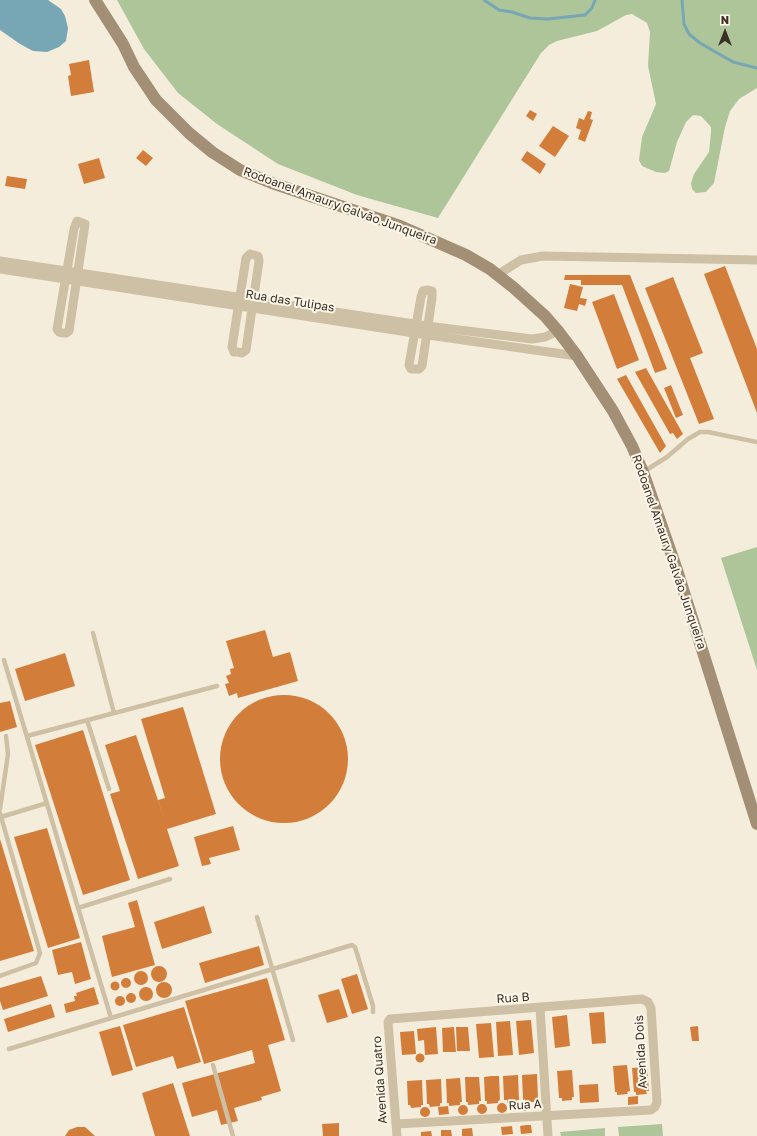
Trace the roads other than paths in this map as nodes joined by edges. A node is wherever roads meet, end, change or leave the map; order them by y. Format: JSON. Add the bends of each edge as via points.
{"nodes":[{"id":1,"x":95,"y":0,"type":"edge"},
{"id":2,"x":757,"y":260,"type":"edge"},
{"id":3,"x":0,"y":261,"type":"edge"},
{"id":4,"x":0,"y":269,"type":"edge"},
{"id":5,"x":66,"y":275,"type":"junction"},
{"id":6,"x":497,"y":275,"type":"junction"},
{"id":7,"x":77,"y":277,"type":"junction"},
{"id":8,"x":239,"y":301,"type":"junction"},
{"id":9,"x":252,"y":303,"type":"junction"},
{"id":10,"x":415,"y":329,"type":"junction"},
{"id":11,"x":427,"y":330,"type":"junction"},
{"id":12,"x":558,"y":332,"type":"junction"},
{"id":13,"x":577,"y":356,"type":"junction"},
{"id":14,"x":757,"y":442,"type":"edge"},
{"id":15,"x":643,"y":472,"type":"junction"},
{"id":16,"x":93,"y":633,"type":"dead end"},
{"id":17,"x":4,"y":660,"type":"dead end"},
{"id":18,"x":217,"y":686,"type":"dead end"},
{"id":19,"x":114,"y":713,"type":"junction"},
{"id":20,"x":87,"y":720,"type":"junction"},
{"id":21,"x":6,"y":736,"type":"dead end"},
{"id":22,"x":27,"y":736,"type":"junction"},
{"id":23,"x":109,"y":790,"type":"dead end"},
{"id":24,"x":47,"y":803,"type":"junction"},
{"id":25,"x":0,"y":809,"type":"edge"},
{"id":26,"x":0,"y":815,"type":"edge"},
{"id":27,"x":757,"y":824,"type":"edge"},
{"id":28,"x":170,"y":879,"type":"dead end"},
{"id":29,"x":78,"y":908,"type":"junction"},
{"id":30,"x":257,"y":917,"type":"dead end"},
{"id":31,"x":272,"y":970,"type":"junction"},
{"id":32,"x":0,"y":976,"type":"edge"},
{"id":33,"x":642,"y":999,"type":"joint"},
{"id":34,"x":540,"y":1008,"type":"junction"},
{"id":35,"x":373,"y":1012,"type":"dead end"},
{"id":36,"x":111,"y":1018,"type":"junction"},
{"id":37,"x":388,"y":1022,"type":"joint"},
{"id":38,"x":293,"y":1040,"type":"dead end"},
{"id":39,"x":9,"y":1050,"type":"dead end"},
{"id":40,"x":212,"y":1065,"type":"dead end"},
{"id":41,"x":655,"y":1107,"type":"joint"},
{"id":42,"x":547,"y":1116,"type":"junction"},
{"id":43,"x":396,"y":1124,"type":"junction"},
{"id":44,"x":234,"y":1136,"type":"edge"},
{"id":45,"x":396,"y":1136,"type":"edge"},
{"id":46,"x":548,"y":1136,"type":"edge"}],
"edges":[{"from":1,"to":6,"type":"main road","name":"Rodoanel Amaury Galvão Junqueira","via":[[156,100],[212,152],[240,170],[272,183],[400,226],[466,255]]},
{"from":2,"to":6,"type":"street","via":[[543,256],[521,260]]},
{"from":3,"to":5,"type":"street","name":"Rua das Tulipas"},
{"from":4,"to":5,"type":"street","name":"Rua das Tulipas"},
{"from":5,"to":7,"type":"street","name":"Rua das Tulipas"},
{"from":5,"to":7,"type":"street","via":[[75,222],[79,222],[85,224]]},
{"from":5,"to":7,"type":"street","via":[[57,329],[62,333],[69,331]]},
{"from":6,"to":12,"type":"main road","name":"Rodoanel Amaury Galvão Junqueira","via":[[545,316]]},
{"from":7,"to":8,"type":"street","name":"Rua das Tulipas"},
{"from":8,"to":9,"type":"street","name":"Rua das Tulipas"},
{"from":8,"to":9,"type":"street","via":[[247,255],[254,254],[260,258]]},
{"from":8,"to":9,"type":"street","via":[[235,350],[242,353],[246,350]]},
{"from":9,"to":10,"type":"street","name":"Rua das Tulipas"},
{"from":10,"to":11,"type":"street","name":"Rua das Tulipas"},
{"from":10,"to":11,"type":"street","via":[[422,292],[428,290],[433,294]]},
{"from":10,"to":11,"type":"street","via":[[409,365],[411,369],[416,370],[422,366]]},
{"from":11,"to":12,"type":"street","name":"Rua das Tulipas","via":[[532,339]]},
{"from":11,"to":13,"type":"street","name":"Rua das Tulipas"},
{"from":12,"to":13,"type":"main road","name":"Rodoanel Amaury Galvão Junqueira"},
{"from":13,"to":15,"type":"main road","name":"Rodoanel Amaury Galvão Junqueira","via":[[613,411]]},
{"from":14,"to":15,"type":"lane","via":[[700,432]]},
{"from":15,"to":27,"type":"main road","name":"Rodoanel Amaury Galvão Junqueira","via":[[680,577]]},
{"from":16,"to":19,"type":"lane"},
{"from":17,"to":22,"type":"lane"},
{"from":18,"to":19,"type":"lane"},
{"from":19,"to":20,"type":"lane"},
{"from":20,"to":22,"type":"lane"},
{"from":20,"to":23,"type":"lane"},
{"from":21,"to":25,"type":"lane","via":[[8,754]]},
{"from":22,"to":24,"type":"lane"},
{"from":24,"to":26,"type":"lane"},
{"from":24,"to":29,"type":"lane"},
{"from":26,"to":32,"type":"lane","via":[[40,953],[36,963]]},
{"from":28,"to":29,"type":"lane"},
{"from":29,"to":36,"type":"lane"},
{"from":30,"to":31,"type":"lane"},
{"from":31,"to":35,"type":"lane","via":[[354,946]]},
{"from":31,"to":36,"type":"lane"},
{"from":31,"to":38,"type":"lane"},
{"from":33,"to":34,"type":"street","name":"Rua B"},
{"from":33,"to":41,"type":"street","name":"Avenida Dois","via":[[648,1002],[651,1008]]},
{"from":34,"to":37,"type":"street","name":"Rua B","via":[[392,1018]]},
{"from":34,"to":42,"type":"street"},
{"from":36,"to":39,"type":"lane"},
{"from":37,"to":43,"type":"street","name":"Avenida Quatro"},
{"from":40,"to":44,"type":"lane"},
{"from":41,"to":42,"type":"street","name":"Rua A","via":[[651,1110]]},
{"from":42,"to":43,"type":"street","name":"Rua A"},
{"from":42,"to":46,"type":"street"},
{"from":43,"to":45,"type":"street","name":"Avenida Quatro"}]}
